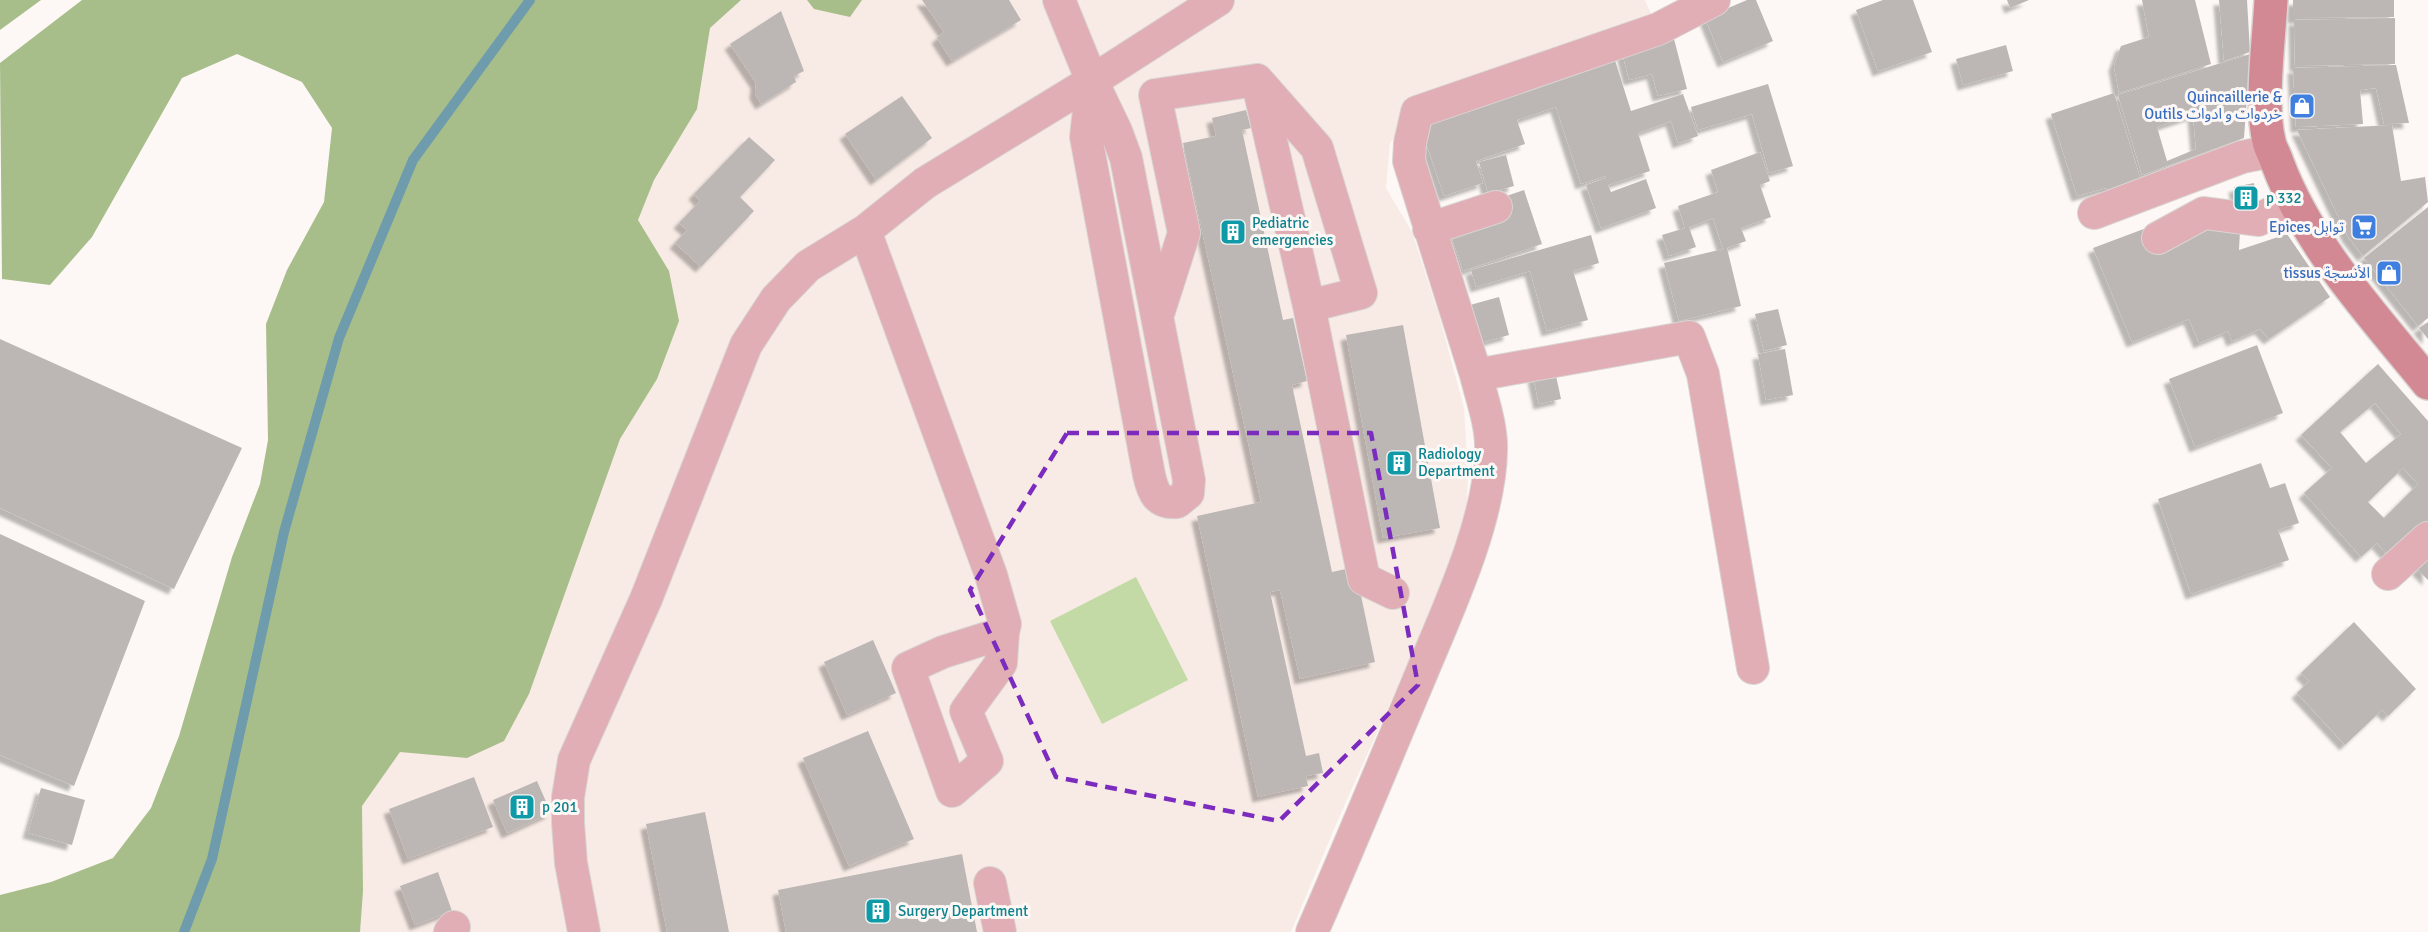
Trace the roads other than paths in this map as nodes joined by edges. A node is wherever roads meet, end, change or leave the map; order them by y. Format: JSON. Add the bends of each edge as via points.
{"nodes":[{"id":1,"x":1059,"y":0,"type":"edge"},
{"id":2,"x":1218,"y":0,"type":"edge"},
{"id":3,"x":1714,"y":0,"type":"edge"},
{"id":4,"x":2271,"y":0,"type":"edge"},
{"id":5,"x":1257,"y":80,"type":"junction"},
{"id":6,"x":1092,"y":81,"type":"junction"},
{"id":7,"x":2273,"y":151,"type":"junction"},
{"id":8,"x":2294,"y":201,"type":"junction"},
{"id":9,"x":1496,"y":207,"type":"dead end"},
{"id":10,"x":2094,"y":213,"type":"dead end"},
{"id":11,"x":1430,"y":229,"type":"junction"},
{"id":12,"x":865,"y":231,"type":"junction"},
{"id":13,"x":2158,"y":238,"type":"dead end"},
{"id":14,"x":1309,"y":306,"type":"junction"},
{"id":15,"x":1157,"y":315,"type":"junction"},
{"id":16,"x":1476,"y":375,"type":"junction"},
{"id":17,"x":2428,"y":383,"type":"edge"},
{"id":18,"x":2428,"y":538,"type":"edge"},
{"id":19,"x":2388,"y":574,"type":"dead end"},
{"id":20,"x":1393,"y":593,"type":"dead end"},
{"id":21,"x":1003,"y":633,"type":"junction"},
{"id":22,"x":1753,"y":668,"type":"dead end"},
{"id":23,"x":990,"y":883,"type":"dead end"},
{"id":24,"x":584,"y":932,"type":"edge"},
{"id":25,"x":1000,"y":932,"type":"edge"},
{"id":26,"x":1312,"y":932,"type":"edge"}],
"edges":[{"from":1,"to":6,"type":"street"},
{"from":2,"to":6,"type":"street"},
{"from":3,"to":11,"type":"street","via":[[1658,29],[1417,112],[1409,161]]},
{"from":4,"to":7,"type":"main road","via":[[2266,104]]},
{"from":5,"to":14,"type":"street"},
{"from":5,"to":14,"type":"street","via":[[1317,148],[1361,293]]},
{"from":5,"to":15,"type":"street","via":[[1155,95],[1184,233]]},
{"from":6,"to":12,"type":"street","via":[[925,183]]},
{"from":6,"to":15,"type":"street","via":[[1126,158]]},
{"from":6,"to":15,"type":"street","via":[[1088,145],[1149,475],[1155,494],[1172,503],[1185,498],[1190,484]]},
{"from":7,"to":8,"type":"main road"},
{"from":7,"to":10,"type":"street","via":[[2242,157]]},
{"from":8,"to":13,"type":"street","via":[[2258,220],[2204,213]]},
{"from":8,"to":17,"type":"main road","via":[[2339,273]]},
{"from":9,"to":11,"type":"street"},
{"from":11,"to":16,"type":"street"},
{"from":12,"to":21,"type":"street","via":[[992,575],[1005,624]]},
{"from":12,"to":24,"type":"street","via":[[808,266],[793,280],[746,345],[646,600],[574,760],[568,823]]},
{"from":14,"to":20,"type":"street","via":[[1364,579]]},
{"from":16,"to":22,"type":"street","via":[[1689,337],[1703,374]]},
{"from":16,"to":26,"type":"street","via":[[1491,450],[1479,524],[1433,645]]},
{"from":18,"to":19,"type":"street"},
{"from":21,"to":21,"type":"street","via":[[1001,663],[966,711],[987,761],[952,791],[908,668]]},
{"from":23,"to":25,"type":"street"}]}
